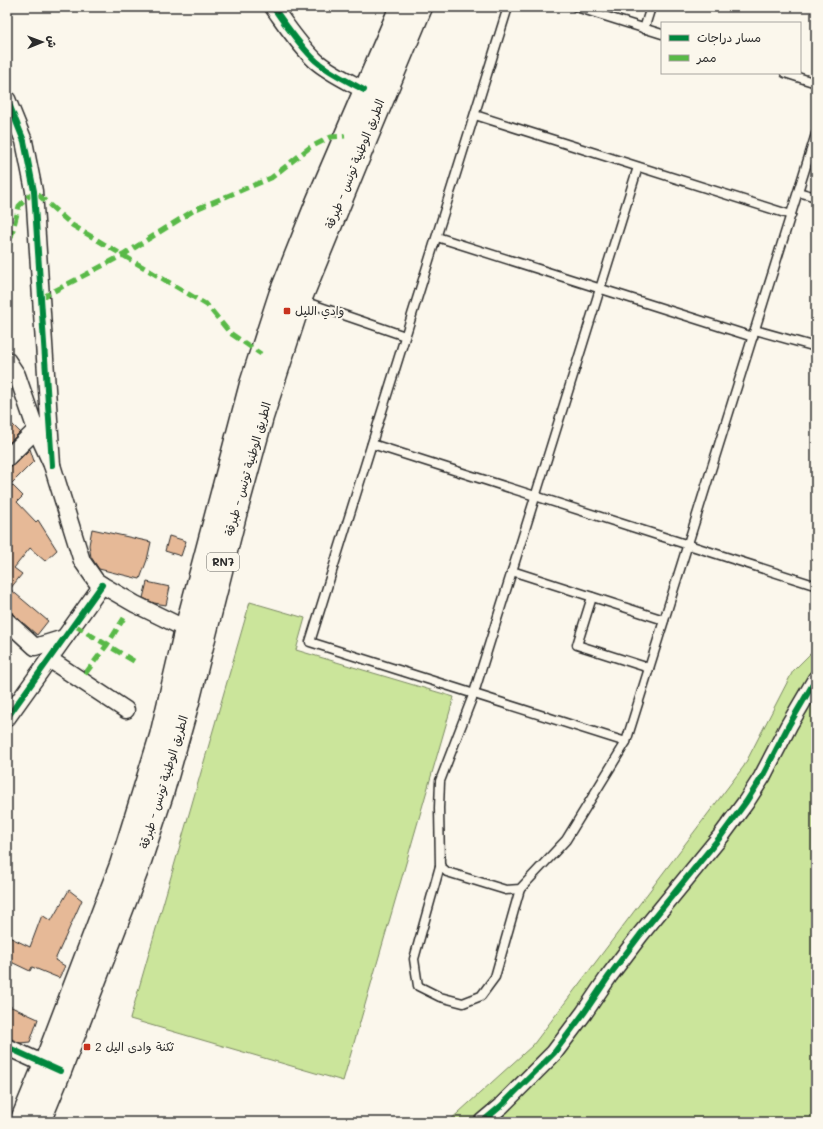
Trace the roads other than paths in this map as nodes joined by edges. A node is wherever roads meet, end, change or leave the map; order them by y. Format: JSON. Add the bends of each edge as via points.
{"nodes":[{"id":1,"x":273,"y":7,"type":"edge"},
{"id":2,"x":401,"y":7,"type":"edge"},
{"id":3,"x":421,"y":7,"type":"edge"},
{"id":4,"x":508,"y":7,"type":"edge"},
{"id":5,"x":576,"y":7,"type":"edge"},
{"id":6,"x":651,"y":7,"type":"edge"},
{"id":7,"x":644,"y":29,"type":"junction"},
{"id":8,"x":661,"y":34,"type":"edge"},
{"id":9,"x":788,"y":74,"type":"edge"},
{"id":10,"x":816,"y":83,"type":"edge"},
{"id":11,"x":364,"y":90,"type":"junction"},
{"id":12,"x":7,"y":99,"type":"edge"},
{"id":13,"x":474,"y":115,"type":"junction"},
{"id":14,"x":816,"y":134,"type":"edge"},
{"id":15,"x":638,"y":167,"type":"junction"},
{"id":16,"x":798,"y":192,"type":"junction"},
{"id":17,"x":816,"y":198,"type":"edge"},
{"id":18,"x":791,"y":215,"type":"junction"},
{"id":19,"x":436,"y":237,"type":"junction"},
{"id":20,"x":600,"y":289,"type":"junction"},
{"id":21,"x":290,"y":298,"type":"junction"},
{"id":22,"x":754,"y":333,"type":"junction"},
{"id":23,"x":405,"y":336,"type":"junction"},
{"id":24,"x":816,"y":347,"type":"edge"},
{"id":25,"x":8,"y":363,"type":"edge"},
{"id":26,"x":36,"y":430,"type":"junction"},
{"id":27,"x":372,"y":444,"type":"junction"},
{"id":28,"x":7,"y":458,"type":"edge"},
{"id":29,"x":52,"y":465,"type":"junction"},
{"id":30,"x":535,"y":496,"type":"junction"},
{"id":31,"x":688,"y":544,"type":"junction"},
{"id":32,"x":512,"y":571,"type":"junction"},
{"id":33,"x":816,"y":584,"type":"edge"},
{"id":34,"x":102,"y":585,"type":"junction"},
{"id":35,"x":592,"y":597,"type":"junction"},
{"id":36,"x":664,"y":620,"type":"junction"},
{"id":37,"x":7,"y":621,"type":"edge"},
{"id":38,"x":186,"y":629,"type":"junction"},
{"id":39,"x":64,"y":638,"type":"junction"},
{"id":40,"x":49,"y":659,"type":"junction"},
{"id":41,"x":649,"y":668,"type":"junction"},
{"id":42,"x":816,"y":679,"type":"edge"},
{"id":43,"x":474,"y":693,"type":"junction"},
{"id":44,"x":126,"y":710,"type":"dead end"},
{"id":45,"x":7,"y":718,"type":"edge"},
{"id":46,"x":626,"y":742,"type":"junction"},
{"id":47,"x":440,"y":866,"type":"junction"},
{"id":48,"x":520,"y":889,"type":"junction"},
{"id":49,"x":7,"y":1047,"type":"edge"},
{"id":50,"x":52,"y":1068,"type":"junction"},
{"id":51,"x":21,"y":1122,"type":"edge"},
{"id":52,"x":39,"y":1122,"type":"edge"},
{"id":53,"x":482,"y":1122,"type":"edge"}],
"edges":[{"from":1,"to":11,"type":"street","via":[[302,46],[317,61]]},
{"from":2,"to":11,"type":"main road","name":"الطريق الوطنية تونس - طبرقة","number":"RN7"},
{"from":3,"to":21,"type":"main road","name":"الطريق الوطنية تونس - طبرقة","number":"RN7","via":[[373,120]]},
{"from":4,"to":13,"type":"lane"},
{"from":5,"to":7,"type":"lane"},
{"from":6,"to":7,"type":"lane"},
{"from":7,"to":8,"type":"lane"},
{"from":9,"to":10,"type":"lane"},
{"from":11,"to":21,"type":"main road","name":"الطريق الوطنية تونس - طبرقة","number":"RN7"},
{"from":12,"to":29,"type":"street","via":[[24,141],[34,191]]},
{"from":13,"to":15,"type":"lane"},
{"from":13,"to":19,"type":"lane"},
{"from":14,"to":16,"type":"lane"},
{"from":15,"to":18,"type":"lane"},
{"from":15,"to":20,"type":"lane"},
{"from":16,"to":17,"type":"lane"},
{"from":16,"to":18,"type":"lane"},
{"from":18,"to":22,"type":"lane"},
{"from":19,"to":20,"type":"lane"},
{"from":19,"to":23,"type":"lane"},
{"from":20,"to":22,"type":"lane"},
{"from":20,"to":30,"type":"lane"},
{"from":21,"to":23,"type":"lane"},
{"from":21,"to":38,"type":"main road","name":"الطريق الوطنية تونس - طبرقة","number":"RN7","via":[[251,384]]},
{"from":21,"to":50,"type":"main road","name":"الطريق الوطنية تونس - طبرقة","number":"RN7","via":[[256,439],[162,794],[137,870]]},
{"from":22,"to":24,"type":"lane"},
{"from":22,"to":31,"type":"lane"},
{"from":23,"to":27,"type":"lane"},
{"from":25,"to":26,"type":"street","via":[[17,375]]},
{"from":26,"to":28,"type":"street"},
{"from":26,"to":29,"type":"street"},
{"from":27,"to":30,"type":"lane"},
{"from":27,"to":43,"type":"lane","via":[[310,642]]},
{"from":29,"to":34,"type":"street","via":[[82,561],[96,581]]},
{"from":30,"to":31,"type":"lane"},
{"from":30,"to":32,"type":"lane"},
{"from":31,"to":33,"type":"lane"},
{"from":31,"to":36,"type":"lane"},
{"from":32,"to":35,"type":"lane"},
{"from":32,"to":43,"type":"lane"},
{"from":34,"to":38,"type":"street"},
{"from":34,"to":39,"type":"street"},
{"from":35,"to":36,"type":"lane"},
{"from":35,"to":41,"type":"lane","via":[[577,645]]},
{"from":36,"to":41,"type":"lane"},
{"from":37,"to":39,"type":"street","via":[[35,647]]},
{"from":38,"to":50,"type":"main road","name":"الطريق الوطنية تونس - طبرقة","number":"RN7","via":[[161,736],[121,865]]},
{"from":39,"to":40,"type":"street"},
{"from":40,"to":44,"type":"street"},
{"from":40,"to":45,"type":"street"},
{"from":41,"to":46,"type":"lane"},
{"from":42,"to":53,"type":"street","via":[[762,777],[726,830],[640,935],[554,1054]]},
{"from":43,"to":46,"type":"lane"},
{"from":43,"to":47,"type":"lane","via":[[440,781]]},
{"from":46,"to":48,"type":"lane","via":[[566,840]]},
{"from":47,"to":48,"type":"lane","via":[[447,872],[506,890]]},
{"from":47,"to":48,"type":"lane","via":[[414,959],[418,986],[463,1003],[481,996],[495,977]]},
{"from":49,"to":50,"type":"street"},
{"from":50,"to":51,"type":"main road","name":"الطريق الوطنية تونس - طبرقة","number":"RN7"},
{"from":50,"to":52,"type":"main road","name":"الطريق الوطنية تونس - طبرقة","number":"RN7"}]}
